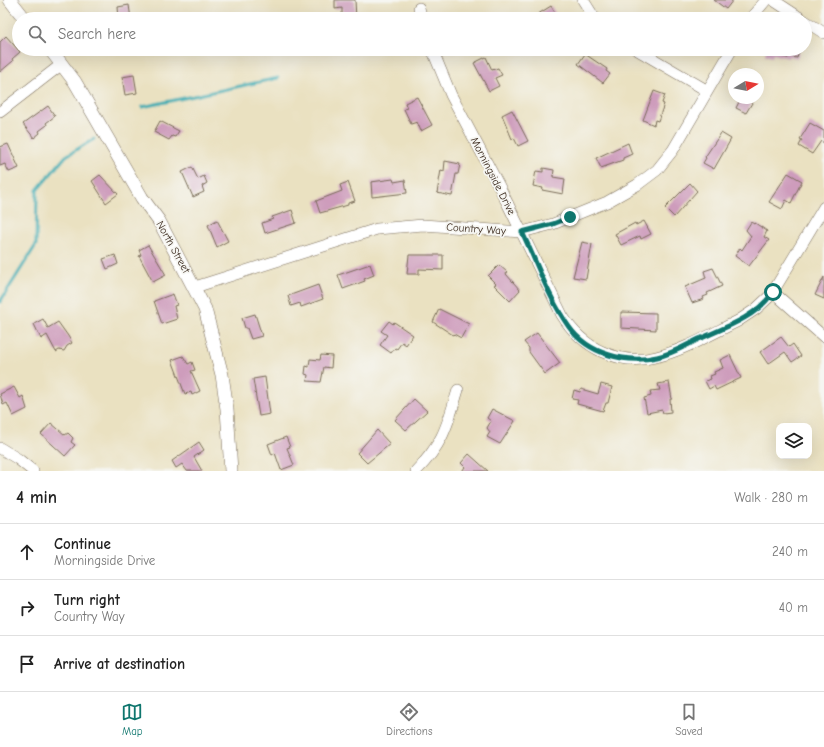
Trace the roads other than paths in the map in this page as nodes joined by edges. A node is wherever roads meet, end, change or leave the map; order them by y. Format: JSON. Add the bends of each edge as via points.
{"nodes":[{"id":1,"x":10,"y":0,"type":"edge"},
{"id":2,"x":583,"y":0,"type":"edge"},
{"id":3,"x":766,"y":0,"type":"edge"},
{"id":4,"x":773,"y":0,"type":"edge"},
{"id":5,"x":20,"y":12,"type":"edge"},
{"id":6,"x":591,"y":12,"type":"edge"},
{"id":7,"x":756,"y":12,"type":"edge"},
{"id":8,"x":791,"y":12,"type":"edge"},
{"id":9,"x":812,"y":25,"type":"edge"},
{"id":10,"x":824,"y":33,"type":"edge"},
{"id":11,"x":56,"y":56,"type":"edge"},
{"id":12,"x":435,"y":56,"type":"edge"},
{"id":13,"x":648,"y":56,"type":"edge"},
{"id":14,"x":728,"y":56,"type":"edge"},
{"id":15,"x":62,"y":64,"type":"junction"},
{"id":16,"x":706,"y":90,"type":"junction"},
{"id":17,"x":0,"y":112,"type":"edge"},
{"id":18,"x":824,"y":207,"type":"edge"},
{"id":19,"x":522,"y":232,"type":"junction"},
{"id":20,"x":195,"y":287,"type":"junction"},
{"id":21,"x":773,"y":292,"type":"junction"},
{"id":22,"x":824,"y":337,"type":"edge"},
{"id":23,"x":458,"y":390,"type":"dead end"},
{"id":24,"x":0,"y":448,"type":"edge"},
{"id":25,"x":33,"y":471,"type":"edge"},
{"id":26,"x":231,"y":471,"type":"edge"},
{"id":27,"x":416,"y":471,"type":"edge"}],
"edges":[{"from":1,"to":5,"type":"street"},
{"from":2,"to":6,"type":"street"},
{"from":3,"to":7,"type":"street"},
{"from":4,"to":8,"type":"street"},
{"from":9,"to":10,"type":"street"},
{"from":11,"to":15,"type":"street","name":"North Street"},
{"from":12,"to":19,"type":"street","name":"Morningside Drive","via":[[451,94]]},
{"from":13,"to":16,"type":"street"},
{"from":14,"to":16,"type":"street","name":"Country Way"},
{"from":15,"to":17,"type":"street"},
{"from":15,"to":20,"type":"street","name":"North Street","via":[[142,198],[159,220]]},
{"from":16,"to":19,"type":"street","name":"Country Way","via":[[673,150],[650,177],[607,202],[553,224]]},
{"from":18,"to":21,"type":"street","name":"Morningside Drive"},
{"from":19,"to":20,"type":"street","name":"Country Way","via":[[423,225],[377,228]]},
{"from":19,"to":21,"type":"street","name":"Morningside Drive","via":[[570,328],[589,345],[613,356],[640,359],[670,353],[738,321]]},
{"from":20,"to":26,"type":"street","name":"North Street","via":[[205,309],[222,374]]},
{"from":21,"to":22,"type":"street"},
{"from":23,"to":27,"type":"street","via":[[445,433],[433,454]]},
{"from":24,"to":25,"type":"street"}]}
